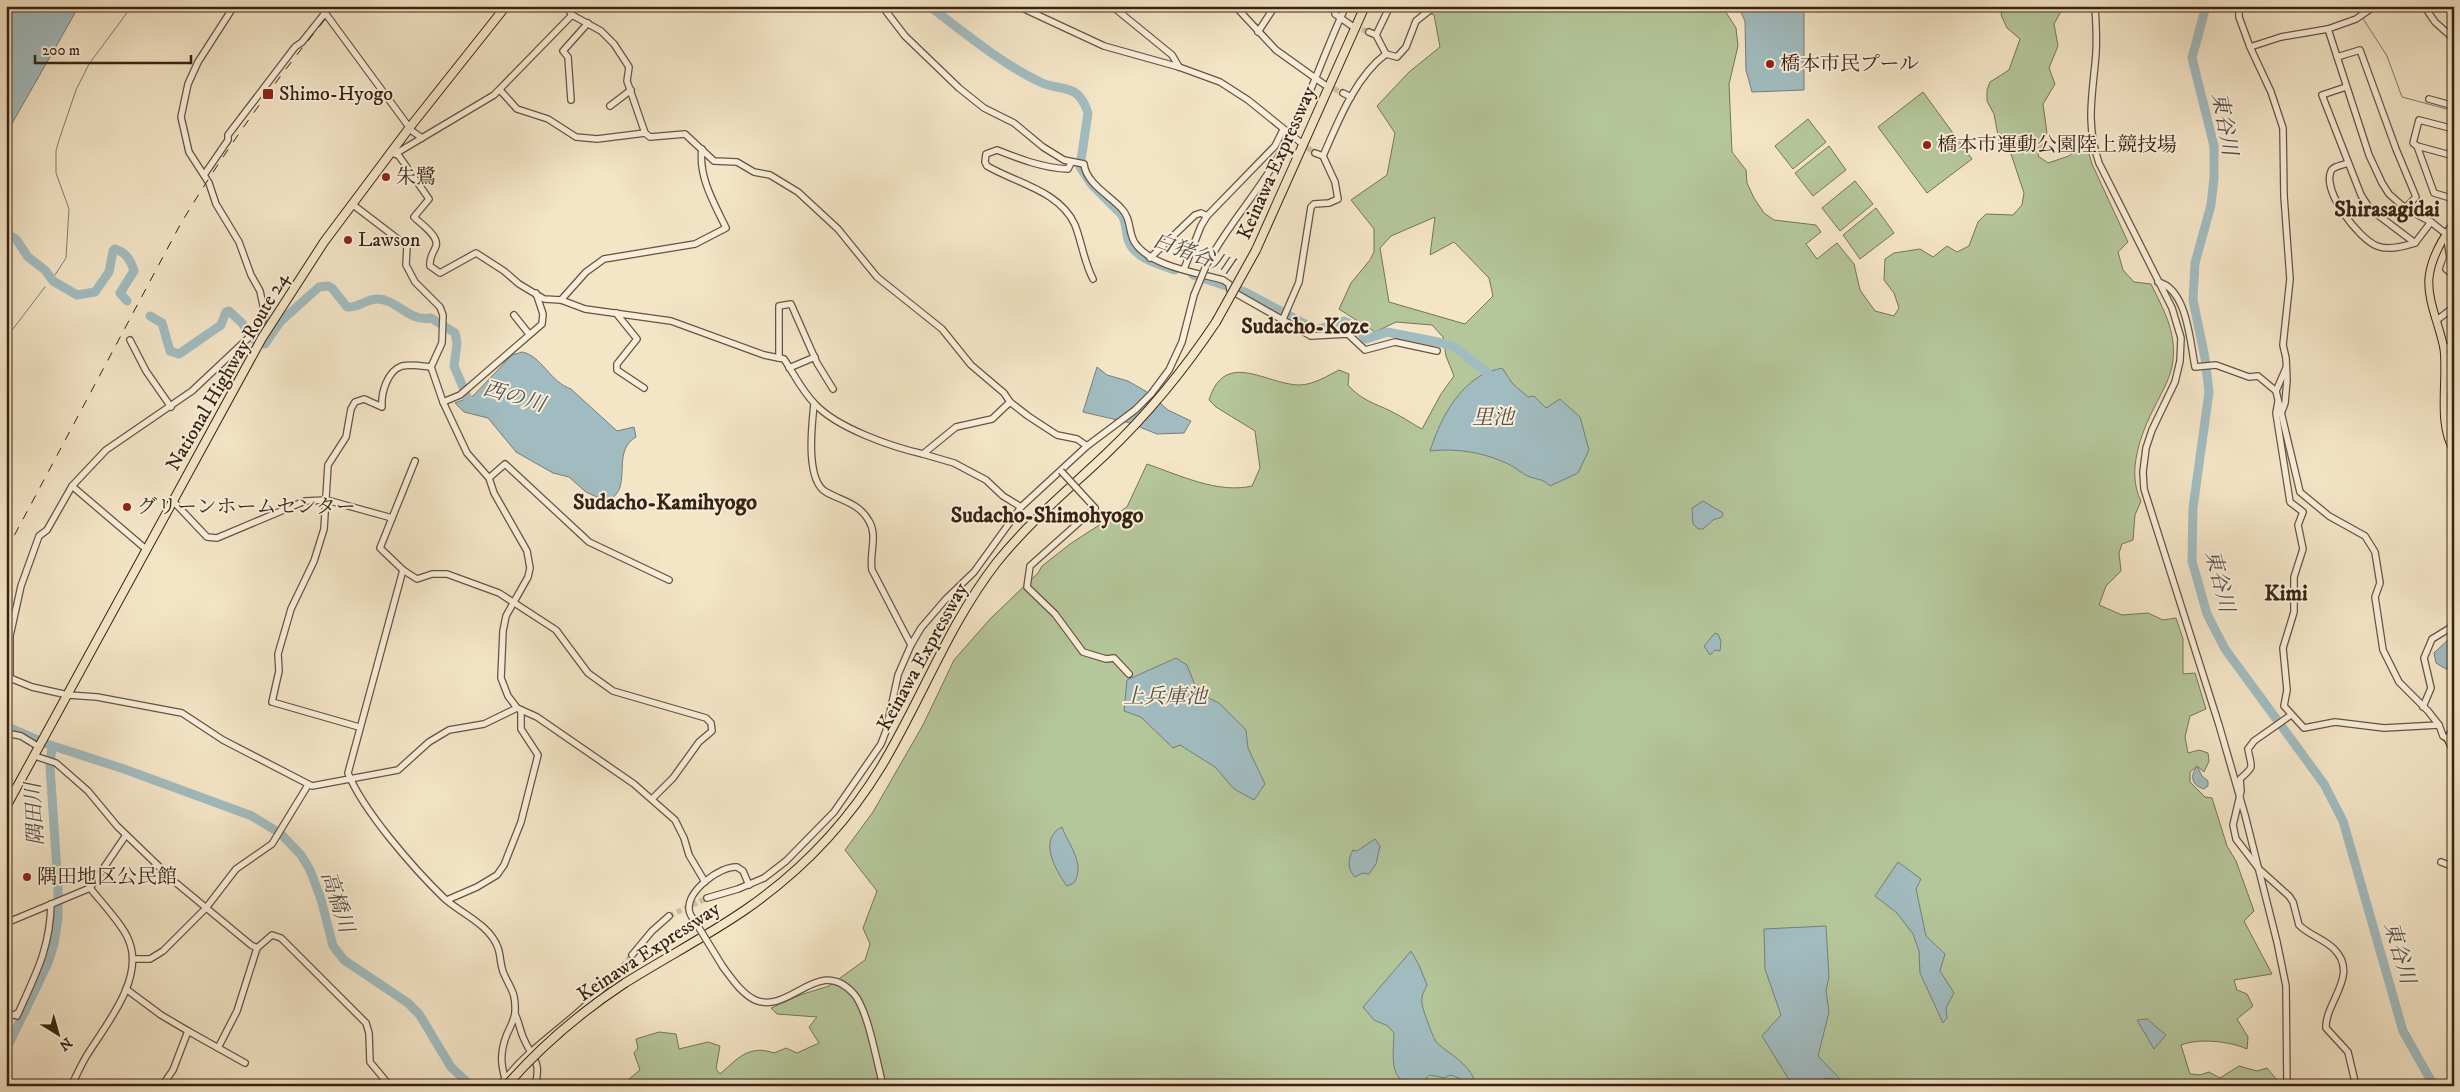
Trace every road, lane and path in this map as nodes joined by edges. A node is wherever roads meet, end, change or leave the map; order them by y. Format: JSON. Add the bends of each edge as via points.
{"nodes":[{"id":1,"x":234,"y":6,"type":"edge"},
{"id":2,"x":320,"y":6,"type":"edge"},
{"id":3,"x":506,"y":6,"type":"edge"},
{"id":4,"x":566,"y":6,"type":"edge"},
{"id":5,"x":882,"y":6,"type":"edge"},
{"id":6,"x":1018,"y":6,"type":"edge"},
{"id":7,"x":1112,"y":6,"type":"edge"},
{"id":8,"x":1235,"y":6,"type":"edge"},
{"id":9,"x":1275,"y":6,"type":"edge"},
{"id":10,"x":1334,"y":6,"type":"edge"},
{"id":11,"x":1346,"y":6,"type":"edge"},
{"id":12,"x":1365,"y":6,"type":"edge"},
{"id":13,"x":1390,"y":6,"type":"edge"},
{"id":14,"x":1435,"y":6,"type":"edge"},
{"id":15,"x":2095,"y":6,"type":"edge"},
{"id":16,"x":2238,"y":6,"type":"edge"},
{"id":17,"x":2375,"y":6,"type":"edge"},
{"id":18,"x":2424,"y":6,"type":"edge"},
{"id":19,"x":325,"y":13,"type":"junction"},
{"id":20,"x":572,"y":15,"type":"junction"},
{"id":21,"x":1340,"y":19,"type":"junction"},
{"id":22,"x":588,"y":23,"type":"junction"},
{"id":23,"x":1352,"y":26,"type":"tunnel mouth"},
{"id":24,"x":2328,"y":29,"type":"junction"},
{"id":25,"x":1258,"y":32,"type":"junction"},
{"id":26,"x":1369,"y":32,"type":"tunnel mouth"},
{"id":27,"x":1376,"y":36,"type":"junction"},
{"id":28,"x":2454,"y":40,"type":"edge"},
{"id":29,"x":2250,"y":47,"type":"junction"},
{"id":30,"x":1386,"y":54,"type":"junction"},
{"id":31,"x":2337,"y":57,"type":"junction"},
{"id":32,"x":1179,"y":67,"type":"junction"},
{"id":33,"x":1314,"y":79,"type":"junction"},
{"id":34,"x":1325,"y":85,"type":"tunnel mouth"},
{"id":35,"x":2346,"y":87,"type":"junction"},
{"id":36,"x":500,"y":90,"type":"junction"},
{"id":37,"x":631,"y":90,"type":"junction"},
{"id":38,"x":1342,"y":93,"type":"tunnel mouth"},
{"id":39,"x":1351,"y":97,"type":"junction"},
{"id":40,"x":2429,"y":99,"type":"dead end"},
{"id":41,"x":571,"y":100,"type":"dead end"},
{"id":42,"x":610,"y":106,"type":"dead end"},
{"id":43,"x":2454,"y":106,"type":"edge"},
{"id":44,"x":410,"y":127,"type":"junction"},
{"id":45,"x":2454,"y":129,"type":"edge"},
{"id":46,"x":1283,"y":130,"type":"junction"},
{"id":47,"x":645,"y":133,"type":"junction"},
{"id":48,"x":1290,"y":135,"type":"junction"},
{"id":49,"x":422,"y":138,"type":"junction"},
{"id":50,"x":1300,"y":142,"type":"tunnel mouth"},
{"id":51,"x":2417,"y":146,"type":"junction"},
{"id":52,"x":702,"y":149,"type":"junction"},
{"id":53,"x":393,"y":153,"type":"junction"},
{"id":54,"x":1315,"y":153,"type":"tunnel mouth"},
{"id":55,"x":1323,"y":156,"type":"junction"},
{"id":56,"x":2454,"y":156,"type":"edge"},
{"id":57,"x":1077,"y":163,"type":"junction"},
{"id":58,"x":2348,"y":163,"type":"junction"},
{"id":59,"x":204,"y":175,"type":"junction"},
{"id":60,"x":2454,"y":199,"type":"edge"},
{"id":61,"x":352,"y":204,"type":"junction"},
{"id":62,"x":2406,"y":208,"type":"junction"},
{"id":63,"x":1207,"y":216,"type":"junction"},
{"id":64,"x":2431,"y":222,"type":"junction"},
{"id":65,"x":2454,"y":223,"type":"edge"},
{"id":66,"x":2446,"y":233,"type":"junction"},
{"id":67,"x":2454,"y":240,"type":"edge"},
{"id":68,"x":2415,"y":243,"type":"junction"},
{"id":69,"x":1150,"y":258,"type":"junction"},
{"id":70,"x":1184,"y":269,"type":"junction"},
{"id":71,"x":2454,"y":276,"type":"edge"},
{"id":72,"x":1094,"y":279,"type":"dead end"},
{"id":73,"x":2158,"y":282,"type":"junction"},
{"id":74,"x":536,"y":293,"type":"junction"},
{"id":75,"x":561,"y":300,"type":"junction"},
{"id":76,"x":2454,"y":307,"type":"edge"},
{"id":77,"x":616,"y":313,"type":"junction"},
{"id":78,"x":514,"y":316,"type":"dead end"},
{"id":79,"x":1283,"y":319,"type":"junction"},
{"id":80,"x":2437,"y":320,"type":"junction"},
{"id":81,"x":529,"y":334,"type":"junction"},
{"id":82,"x":130,"y":340,"type":"dead end"},
{"id":83,"x":2454,"y":343,"type":"edge"},
{"id":84,"x":2444,"y":349,"type":"junction"},
{"id":85,"x":1437,"y":351,"type":"dead end"},
{"id":86,"x":815,"y":357,"type":"junction"},
{"id":87,"x":779,"y":358,"type":"junction"},
{"id":88,"x":431,"y":367,"type":"junction"},
{"id":89,"x":2287,"y":367,"type":"junction"},
{"id":90,"x":790,"y":368,"type":"junction"},
{"id":91,"x":2454,"y":382,"type":"edge"},
{"id":92,"x":2445,"y":386,"type":"junction"},
{"id":93,"x":644,"y":388,"type":"dead end"},
{"id":94,"x":833,"y":389,"type":"dead end"},
{"id":95,"x":2276,"y":391,"type":"junction"},
{"id":96,"x":2278,"y":400,"type":"junction"},
{"id":97,"x":444,"y":402,"type":"junction"},
{"id":98,"x":1010,"y":402,"type":"junction"},
{"id":99,"x":814,"y":404,"type":"junction"},
{"id":100,"x":171,"y":407,"type":"junction"},
{"id":101,"x":2282,"y":411,"type":"junction"},
{"id":102,"x":1086,"y":446,"type":"junction"},
{"id":103,"x":2454,"y":450,"type":"edge"},
{"id":104,"x":923,"y":454,"type":"junction"},
{"id":105,"x":415,"y":461,"type":"dead end"},
{"id":106,"x":1061,"y":471,"type":"junction"},
{"id":107,"x":489,"y":478,"type":"junction"},
{"id":108,"x":72,"y":486,"type":"junction"},
{"id":109,"x":327,"y":500,"type":"junction"},
{"id":110,"x":173,"y":501,"type":"junction"},
{"id":111,"x":1021,"y":507,"type":"junction"},
{"id":112,"x":392,"y":518,"type":"junction"},
{"id":113,"x":148,"y":550,"type":"junction"},
{"id":114,"x":403,"y":570,"type":"junction"},
{"id":115,"x":669,"y":580,"type":"dead end"},
{"id":116,"x":515,"y":602,"type":"junction"},
{"id":117,"x":2454,"y":621,"type":"edge"},
{"id":118,"x":911,"y":645,"type":"junction"},
{"id":119,"x":1129,"y":674,"type":"dead end"},
{"id":120,"x":10,"y":678,"type":"junction"},
{"id":121,"x":6,"y":688,"type":"edge"},
{"id":122,"x":68,"y":695,"type":"junction"},
{"id":123,"x":2423,"y":707,"type":"junction"},
{"id":124,"x":518,"y":709,"type":"junction"},
{"id":125,"x":2288,"y":717,"type":"junction"},
{"id":126,"x":2439,"y":725,"type":"junction"},
{"id":127,"x":359,"y":727,"type":"junction"},
{"id":128,"x":2454,"y":728,"type":"edge"},
{"id":129,"x":6,"y":733,"type":"edge"},
{"id":130,"x":2448,"y":739,"type":"junction"},
{"id":131,"x":40,"y":747,"type":"junction"},
{"id":132,"x":2454,"y":752,"type":"edge"},
{"id":133,"x":35,"y":756,"type":"junction"},
{"id":134,"x":350,"y":779,"type":"junction"},
{"id":135,"x":308,"y":785,"type":"junction"},
{"id":136,"x":2239,"y":798,"type":"junction"},
{"id":137,"x":652,"y":799,"type":"junction"},
{"id":138,"x":6,"y":807,"type":"edge"},
{"id":139,"x":126,"y":835,"type":"junction"},
{"id":140,"x":2441,"y":862,"type":"dead end"},
{"id":141,"x":2454,"y":867,"type":"edge"},
{"id":142,"x":2259,"y":869,"type":"junction"},
{"id":143,"x":705,"y":882,"type":"junction"},
{"id":144,"x":749,"y":885,"type":"junction"},
{"id":145,"x":90,"y":888,"type":"junction"},
{"id":146,"x":707,"y":898,"type":"tunnel mouth"},
{"id":147,"x":447,"y":900,"type":"junction"},
{"id":148,"x":53,"y":903,"type":"junction"},
{"id":149,"x":206,"y":908,"type":"junction"},
{"id":150,"x":669,"y":916,"type":"tunnel mouth"},
{"id":151,"x":6,"y":923,"type":"edge"},
{"id":152,"x":257,"y":948,"type":"junction"},
{"id":153,"x":632,"y":955,"type":"tunnel mouth"},
{"id":154,"x":134,"y":959,"type":"junction"},
{"id":155,"x":605,"y":986,"type":"tunnel mouth"},
{"id":156,"x":126,"y":989,"type":"junction"},
{"id":157,"x":515,"y":1014,"type":"junction"},
{"id":158,"x":6,"y":1018,"type":"edge"},
{"id":159,"x":188,"y":1030,"type":"junction"},
{"id":160,"x":218,"y":1048,"type":"junction"},
{"id":161,"x":532,"y":1053,"type":"junction"},
{"id":162,"x":245,"y":1063,"type":"dead end"},
{"id":163,"x":506,"y":1083,"type":"edge"},
{"id":164,"x":71,"y":1086,"type":"edge"},
{"id":165,"x":162,"y":1086,"type":"edge"},
{"id":166,"x":390,"y":1086,"type":"edge"},
{"id":167,"x":500,"y":1086,"type":"edge"},
{"id":168,"x":535,"y":1086,"type":"edge"},
{"id":169,"x":883,"y":1086,"type":"edge"},
{"id":170,"x":2287,"y":1086,"type":"edge"},
{"id":171,"x":2356,"y":1086,"type":"edge"}],
"edges":[{"from":1,"to":59,"type":"street","via":[[198,62],[188,84],[181,116],[187,146]]},
{"from":2,"to":19,"type":"street"},
{"from":3,"to":44,"type":"highway","name":"National Highway Route 24"},
{"from":4,"to":20,"type":"street"},
{"from":5,"to":57,"type":"street","via":[[905,36],[959,88],[984,108],[1014,123],[1043,147]]},
{"from":6,"to":32,"type":"street","via":[[1104,46]]},
{"from":7,"to":32,"type":"street","via":[[1172,55]]},
{"from":8,"to":25,"type":"street"},
{"from":9,"to":25,"type":"street"},
{"from":10,"to":21,"type":"street","via":[[1334,14]]},
{"from":11,"to":21,"type":"street"},
{"from":12,"to":163,"type":"highway","name":"Keinawa Expressway","bridge":true,"via":[[1256,250],[1216,322],[1163,395],[1032,524],[984,580],[956,623],[880,768],[834,831],[763,898],[625,983],[573,1021]]},
{"from":13,"to":27,"type":"street"},
{"from":14,"to":30,"type":"street","via":[[1416,21],[1398,57]]},
{"from":15,"to":73,"type":"street","via":[[2096,51],[2090,108],[2092,145]]},
{"from":16,"to":29,"type":"street"},
{"from":17,"to":24,"type":"street","via":[[2356,19]]},
{"from":18,"to":28,"type":"street"},
{"from":19,"to":44,"type":"street"},
{"from":19,"to":59,"type":"street","via":[[228,135],[228,140]]},
{"from":20,"to":22,"type":"street"},
{"from":20,"to":36,"type":"street"},
{"from":21,"to":23,"type":"street"},
{"from":21,"to":33,"type":"street"},
{"from":22,"to":37,"type":"street","via":[[614,44],[624,59]]},
{"from":22,"to":41,"type":"street","via":[[562,51],[568,57]]},
{"from":24,"to":29,"type":"street","via":[[2281,36]]},
{"from":24,"to":31,"type":"street"},
{"from":25,"to":33,"type":"street"},
{"from":26,"to":27,"type":"street"},
{"from":27,"to":30,"type":"street"},
{"from":29,"to":89,"type":"street","via":[[2283,128],[2290,279],[2283,344]]},
{"from":30,"to":39,"type":"street","via":[[1378,59]]},
{"from":31,"to":35,"type":"street"},
{"from":31,"to":62,"type":"street","via":[[2360,50],[2416,197]]},
{"from":32,"to":46,"type":"street","via":[[1220,82],[1248,100]]},
{"from":33,"to":34,"type":"street"},
{"from":33,"to":48,"type":"street"},
{"from":35,"to":58,"type":"street","via":[[2322,95]]},
{"from":35,"to":62,"type":"street","via":[[2382,183],[2389,194]]},
{"from":36,"to":47,"type":"street","via":[[517,109],[548,119],[576,138],[597,139]]},
{"from":36,"to":49,"type":"street"},
{"from":37,"to":42,"type":"street"},
{"from":37,"to":47,"type":"street"},
{"from":38,"to":39,"type":"street"},
{"from":39,"to":55,"type":"street"},
{"from":40,"to":43,"type":"street"},
{"from":44,"to":49,"type":"street"},
{"from":44,"to":53,"type":"highway","name":"National Highway Route 24"},
{"from":45,"to":51,"type":"street","via":[[2419,120],[2413,143]]},
{"from":46,"to":48,"type":"street"},
{"from":46,"to":63,"type":"street","via":[[1275,146]]},
{"from":47,"to":52,"type":"street","via":[[650,137],[685,134]]},
{"from":48,"to":50,"type":"street"},
{"from":48,"to":102,"type":"street","bridge":true,"via":[[1206,266],[1194,295],[1182,342],[1169,370],[1135,410]]},
{"from":49,"to":53,"type":"street"},
{"from":51,"to":56,"type":"street"},
{"from":51,"to":60,"type":"street","via":[[2434,193]]},
{"from":52,"to":75,"type":"street","via":[[700,163],[707,187],[726,228],[695,244],[604,259],[586,272]]},
{"from":52,"to":98,"type":"street","via":[[714,161],[737,162],[754,172],[778,179],[798,192],[838,229],[877,277],[942,329],[972,365]]},
{"from":53,"to":61,"type":"highway","name":"National Highway Route 24"},
{"from":53,"to":74,"type":"street","via":[[400,156],[429,199],[414,217],[436,238],[430,266],[440,273],[476,253]]},
{"from":54,"to":55,"type":"street"},
{"from":55,"to":79,"type":"street","via":[[1335,182],[1338,199],[1311,207],[1299,282]]},
{"from":57,"to":69,"type":"street","via":[[1084,164],[1090,179],[1122,210],[1129,221],[1134,242]]},
{"from":57,"to":72,"type":"street","via":[[1068,169],[1060,169],[997,150],[990,151],[985,158],[987,166],[1064,207],[1075,226]]},
{"from":58,"to":68,"type":"street","via":[[2370,209]]},
{"from":58,"to":68,"type":"street","via":[[2334,167],[2330,181],[2337,204],[2348,220],[2379,247]]},
{"from":59,"to":100,"type":"street","via":[[216,204],[239,242],[260,292],[265,315],[260,327],[250,337]]},
{"from":61,"to":88,"type":"street","via":[[407,246],[406,265],[416,282],[440,306],[442,343]]},
{"from":61,"to":110,"type":"highway","name":"National Highway Route 24","via":[[318,250],[257,346]]},
{"from":62,"to":64,"type":"street"},
{"from":63,"to":69,"type":"street","via":[[1201,213],[1194,215]]},
{"from":63,"to":70,"type":"street"},
{"from":64,"to":66,"type":"street"},
{"from":64,"to":68,"type":"street"},
{"from":65,"to":66,"type":"main road"},
{"from":66,"to":67,"type":"street"},
{"from":66,"to":71,"type":"street","via":[[2450,258],[2446,269]]},
{"from":66,"to":80,"type":"main road","via":[[2435,254],[2429,278]]},
{"from":69,"to":70,"type":"street"},
{"from":70,"to":79,"type":"street","via":[[1223,280],[1238,295]]},
{"from":73,"to":95,"type":"street","via":[[2170,286],[2179,298],[2195,367],[2213,365],[2249,377],[2258,376]]},
{"from":73,"to":136,"type":"street","via":[[2176,319],[2181,355],[2175,382],[2146,448],[2144,489]]},
{"from":74,"to":75,"type":"street","via":[[544,299]]},
{"from":74,"to":81,"type":"street","via":[[544,314],[542,324]]},
{"from":75,"to":77,"type":"street","via":[[585,309]]},
{"from":76,"to":80,"type":"street"},
{"from":77,"to":87,"type":"street","via":[[670,321]]},
{"from":77,"to":93,"type":"street","via":[[637,339],[617,370]]},
{"from":78,"to":81,"type":"street"},
{"from":79,"to":85,"type":"street","via":[[1311,336],[1348,334],[1365,350],[1395,342]]},
{"from":80,"to":84,"type":"main road"},
{"from":81,"to":97,"type":"street","via":[[460,395]]},
{"from":82,"to":100,"type":"street","via":[[146,372]]},
{"from":83,"to":84,"type":"street"},
{"from":84,"to":92,"type":"main road"},
{"from":86,"to":87,"type":"street","via":[[791,304],[779,306]]},
{"from":86,"to":90,"type":"street"},
{"from":86,"to":94,"type":"street"},
{"from":87,"to":90,"type":"street","via":[[784,359]]},
{"from":88,"to":97,"type":"street"},
{"from":88,"to":109,"type":"street","via":[[400,367],[390,375],[384,387],[382,407],[364,399],[355,402],[346,437],[328,465]]},
{"from":89,"to":95,"type":"street"},
{"from":89,"to":101,"type":"street","via":[[2286,403]]},
{"from":90,"to":99,"type":"street"},
{"from":91,"to":92,"type":"street"},
{"from":92,"to":103,"type":"main road","via":[[2446,424]]},
{"from":95,"to":96,"type":"street"},
{"from":96,"to":101,"type":"street"},
{"from":96,"to":125,"type":"street","via":[[2276,414],[2290,502],[2303,512],[2298,525],[2303,549],[2294,576],[2294,612],[2282,656],[2287,690],[2284,706]]},
{"from":97,"to":107,"type":"street","via":[[467,453]]},
{"from":98,"to":102,"type":"street","via":[[1057,434]]},
{"from":98,"to":104,"type":"street","via":[[992,419],[956,427]]},
{"from":99,"to":104,"type":"street","via":[[842,424]]},
{"from":99,"to":118,"type":"street","via":[[815,480],[824,491],[850,502],[869,521],[874,540],[870,558],[872,570]]},
{"from":100,"to":108,"type":"street","via":[[106,450]]},
{"from":101,"to":123,"type":"street","via":[[2300,492],[2329,516],[2366,536],[2375,552],[2380,583],[2375,597],[2382,650],[2399,682]]},
{"from":102,"to":106,"type":"street"},
{"from":104,"to":111,"type":"street","via":[[954,463],[986,480]]},
{"from":105,"to":112,"type":"street"},
{"from":106,"to":111,"type":"street"},
{"from":106,"to":119,"type":"street","bridge":true,"via":[[1095,508],[1030,566],[1027,587],[1055,614],[1083,652],[1106,659],[1114,658]]},
{"from":107,"to":115,"type":"street","via":[[505,464],[589,542]]},
{"from":107,"to":116,"type":"street","via":[[527,551],[530,568]]},
{"from":108,"to":113,"type":"street"},
{"from":108,"to":120,"type":"street","via":[[47,530],[39,536],[21,586],[10,636]]},
{"from":109,"to":110,"type":"street","via":[[305,501],[217,538],[207,537]]},
{"from":109,"to":112,"type":"street"},
{"from":109,"to":127,"type":"street","via":[[320,546],[297,594],[278,654],[279,671],[272,702]]},
{"from":110,"to":113,"type":"highway","name":"National Highway Route 24"},
{"from":111,"to":118,"type":"street","via":[[974,572],[932,615]]},
{"from":112,"to":114,"type":"street","via":[[380,548]]},
{"from":113,"to":122,"type":"highway","name":"National Highway Route 24"},
{"from":114,"to":116,"type":"street","via":[[417,578],[447,574]]},
{"from":114,"to":127,"type":"street"},
{"from":116,"to":124,"type":"street","via":[[506,616],[501,678],[502,686]]},
{"from":116,"to":137,"type":"street","via":[[556,630],[588,673],[613,691],[706,718],[711,723],[712,731]]},
{"from":117,"to":123,"type":"street","via":[[2450,628],[2432,639],[2424,658],[2431,688]]},
{"from":118,"to":144,"type":"street","via":[[898,675],[886,731],[854,785],[834,812],[786,861]]},
{"from":120,"to":121,"type":"street"},
{"from":120,"to":122,"type":"street"},
{"from":122,"to":131,"type":"highway","name":"National Highway Route 24"},
{"from":122,"to":135,"type":"street","via":[[97,697],[182,713],[223,740]]},
{"from":123,"to":126,"type":"street"},
{"from":124,"to":134,"type":"street","via":[[484,724],[449,730],[429,742],[398,770]]},
{"from":124,"to":137,"type":"street","via":[[547,724]]},
{"from":124,"to":147,"type":"street","via":[[521,729],[538,755],[521,822],[498,874]]},
{"from":125,"to":126,"type":"street","via":[[2304,728],[2335,722],[2384,728]]},
{"from":125,"to":136,"type":"street","via":[[2248,749],[2252,769],[2240,779]]},
{"from":126,"to":130,"type":"street","via":[[2443,736]]},
{"from":127,"to":134,"type":"street","via":[[348,773]]},
{"from":128,"to":130,"type":"main road"},
{"from":129,"to":131,"type":"street","via":[[21,736]]},
{"from":130,"to":132,"type":"main road"},
{"from":131,"to":133,"type":"highway","name":"National Highway Route 24"},
{"from":133,"to":138,"type":"highway","name":"National Highway Route 24"},
{"from":133,"to":139,"type":"street","via":[[56,763],[88,792]]},
{"from":134,"to":135,"type":"street"},
{"from":134,"to":147,"type":"street","via":[[377,820]]},
{"from":135,"to":149,"type":"street","via":[[272,844],[236,869]]},
{"from":136,"to":142,"type":"street"},
{"from":136,"to":142,"type":"street","via":[[2234,830],[2241,846]]},
{"from":137,"to":143,"type":"street","via":[[675,820],[688,855]]},
{"from":139,"to":145,"type":"street"},
{"from":139,"to":149,"type":"street"},
{"from":140,"to":141,"type":"street"},
{"from":142,"to":170,"type":"street","via":[[2286,986]]},
{"from":142,"to":171,"type":"street","via":[[2289,896],[2299,925],[2333,948],[2342,959],[2342,986],[2328,1012],[2326,1028],[2348,1052]]},
{"from":143,"to":144,"type":"street","via":[[722,869],[737,867],[743,871]]},
{"from":143,"to":169,"type":"street","bridge":true,"via":[[690,902],[691,916],[739,987],[749,996],[767,1003],[818,981],[844,985],[862,1008]]},
{"from":144,"to":146,"type":"street"},
{"from":145,"to":148,"type":"street"},
{"from":145,"to":154,"type":"street","via":[[129,940]]},
{"from":147,"to":157,"type":"street","via":[[476,921],[498,946],[503,973],[514,990]]},
{"from":148,"to":151,"type":"street"},
{"from":148,"to":158,"type":"street","via":[[46,950],[17,1015]]},
{"from":149,"to":152,"type":"street"},
{"from":149,"to":154,"type":"street","via":[[156,957]]},
{"from":150,"to":153,"type":"street"},
{"from":152,"to":160,"type":"street","via":[[237,1011]]},
{"from":152,"to":166,"type":"street","via":[[272,935],[279,936],[355,1010],[366,1022],[370,1062]]},
{"from":154,"to":156,"type":"street"},
{"from":155,"to":161,"type":"street"},
{"from":156,"to":159,"type":"street","via":[[160,1015]]},
{"from":156,"to":164,"type":"street","via":[[112,1020],[88,1053]]},
{"from":157,"to":161,"type":"street"},
{"from":157,"to":163,"type":"street","via":[[500,1059]]},
{"from":159,"to":160,"type":"street"},
{"from":159,"to":165,"type":"street","via":[[173,1070]]},
{"from":160,"to":162,"type":"street"},
{"from":161,"to":163,"type":"street"},
{"from":161,"to":168,"type":"street","via":[[539,1072]]},
{"from":163,"to":167,"type":"street"}]}
